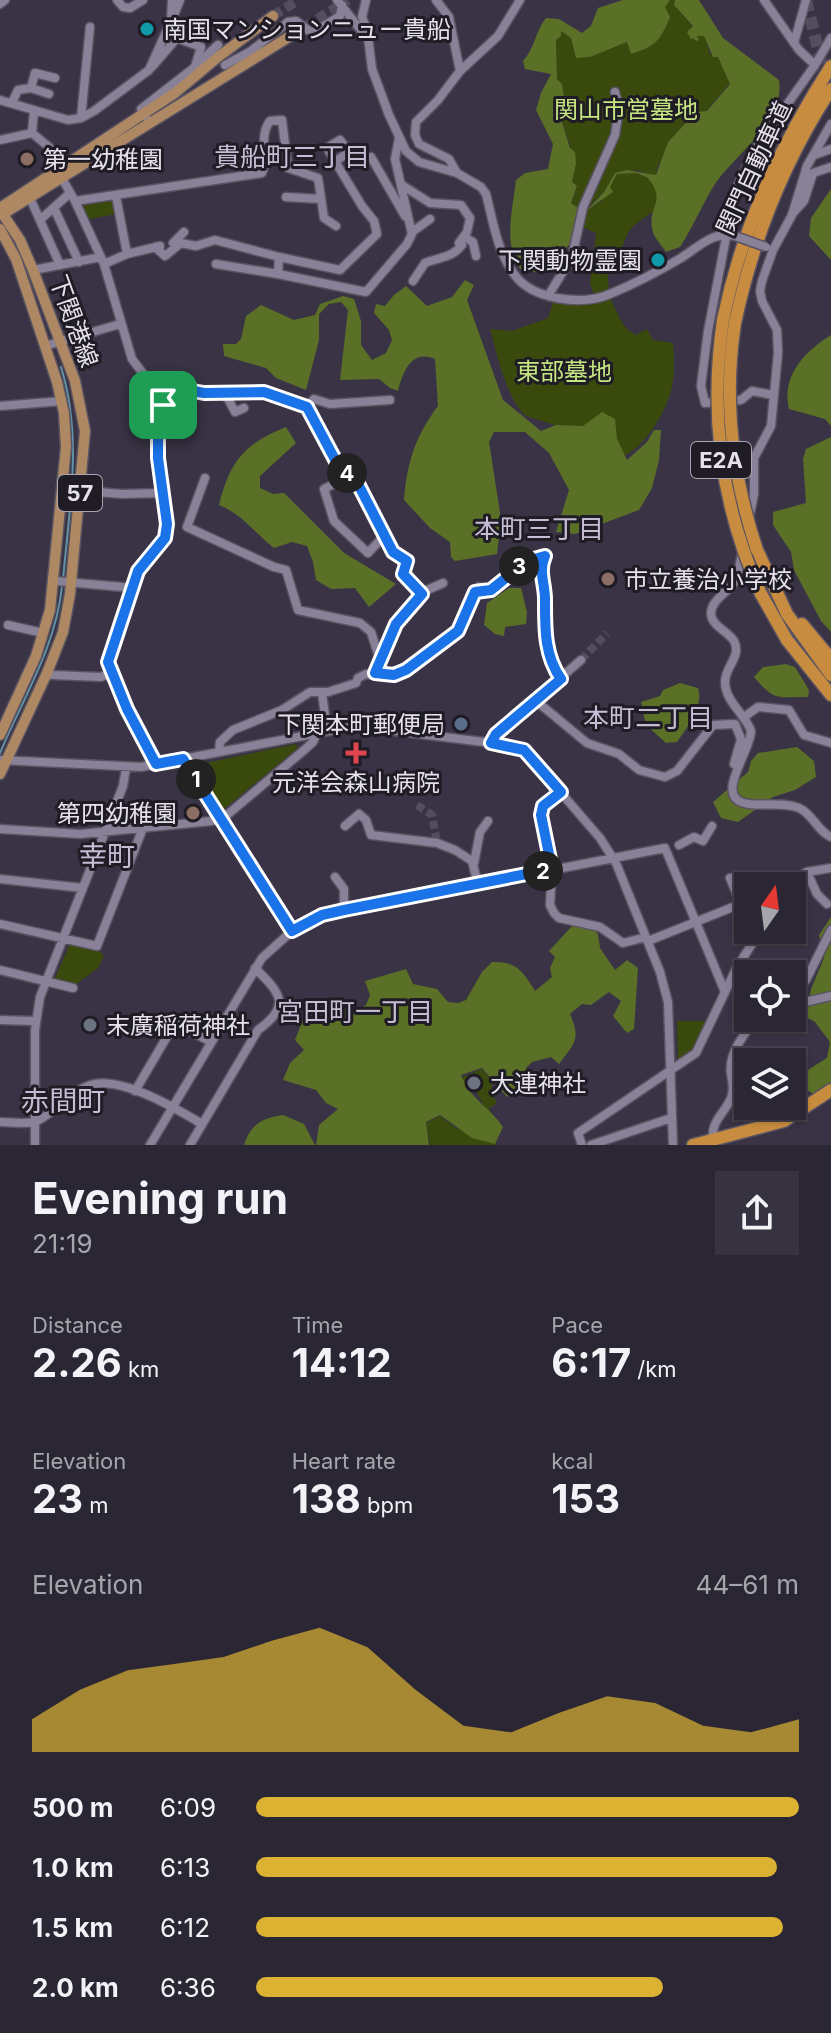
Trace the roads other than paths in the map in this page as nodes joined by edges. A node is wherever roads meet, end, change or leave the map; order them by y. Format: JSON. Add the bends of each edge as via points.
{"nodes":[{"id":1,"x":5,"y":0,"type":"edge"},
{"id":2,"x":117,"y":0,"type":"edge"},
{"id":3,"x":143,"y":0,"type":"edge"},
{"id":4,"x":172,"y":0,"type":"edge"},
{"id":5,"x":180,"y":0,"type":"edge"},
{"id":6,"x":366,"y":0,"type":"edge"},
{"id":7,"x":436,"y":0,"type":"edge"},
{"id":8,"x":520,"y":0,"type":"edge"},
{"id":9,"x":764,"y":0,"type":"edge"},
{"id":10,"x":806,"y":0,"type":"edge"},
{"id":11,"x":340,"y":2,"type":"edge"},
{"id":12,"x":0,"y":4,"type":"edge"},
{"id":13,"x":273,"y":16,"type":"tunnel mouth"},
{"id":14,"x":171,"y":21,"type":"junction"},
{"id":15,"x":90,"y":27,"type":"dead end"},
{"id":16,"x":292,"y":35,"type":"tunnel mouth"},
{"id":17,"x":367,"y":38,"type":"junction"},
{"id":18,"x":831,"y":38,"type":"edge"},
{"id":19,"x":794,"y":43,"type":"junction"},
{"id":20,"x":223,"y":60,"type":"junction"},
{"id":21,"x":815,"y":65,"type":"junction"},
{"id":22,"x":831,"y":66,"type":"edge"},
{"id":23,"x":195,"y":67,"type":"junction"},
{"id":24,"x":149,"y":70,"type":"junction"},
{"id":25,"x":460,"y":71,"type":"junction"},
{"id":26,"x":55,"y":78,"type":"dead end"},
{"id":27,"x":31,"y":88,"type":"junction"},
{"id":28,"x":831,"y":89,"type":"edge"},
{"id":29,"x":615,"y":92,"type":"dead end"},
{"id":30,"x":49,"y":94,"type":"dead end"},
{"id":31,"x":0,"y":100,"type":"edge"},
{"id":32,"x":12,"y":103,"type":"junction"},
{"id":33,"x":34,"y":110,"type":"junction"},
{"id":34,"x":81,"y":118,"type":"junction"},
{"id":35,"x":146,"y":118,"type":"junction"},
{"id":36,"x":831,"y":124,"type":"edge"},
{"id":37,"x":32,"y":133,"type":"junction"},
{"id":38,"x":399,"y":138,"type":"junction"},
{"id":39,"x":0,"y":140,"type":"edge"},
{"id":40,"x":831,"y":149,"type":"edge"},
{"id":41,"x":814,"y":155,"type":"junction"},
{"id":42,"x":371,"y":157,"type":"dead end"},
{"id":43,"x":336,"y":161,"type":"dead end"},
{"id":44,"x":831,"y":167,"type":"edge"},
{"id":45,"x":457,"y":173,"type":"junction"},
{"id":46,"x":60,"y":174,"type":"junction"},
{"id":47,"x":402,"y":185,"type":"junction"},
{"id":48,"x":116,"y":196,"type":"junction"},
{"id":49,"x":73,"y":197,"type":"junction"},
{"id":50,"x":286,"y":197,"type":"dead end"},
{"id":51,"x":30,"y":198,"type":"junction"},
{"id":52,"x":321,"y":199,"type":"junction"},
{"id":53,"x":54,"y":208,"type":"junction"},
{"id":54,"x":1,"y":212,"type":"edge"},
{"id":55,"x":792,"y":215,"type":"junction"},
{"id":56,"x":409,"y":219,"type":"junction"},
{"id":57,"x":430,"y":219,"type":"dead end"},
{"id":58,"x":40,"y":220,"type":"junction"},
{"id":59,"x":336,"y":226,"type":"dead end"},
{"id":60,"x":0,"y":229,"type":"edge"},
{"id":61,"x":184,"y":232,"type":"dead end"},
{"id":62,"x":412,"y":232,"type":"junction"},
{"id":63,"x":730,"y":235,"type":"junction"},
{"id":64,"x":464,"y":237,"type":"junction"},
{"id":65,"x":155,"y":247,"type":"junction"},
{"id":66,"x":770,"y":248,"type":"junction"},
{"id":67,"x":127,"y":254,"type":"junction"},
{"id":68,"x":476,"y":256,"type":"dead end"},
{"id":69,"x":279,"y":257,"type":"junction"},
{"id":70,"x":102,"y":260,"type":"junction"},
{"id":71,"x":79,"y":262,"type":"junction"},
{"id":72,"x":216,"y":264,"type":"dead end"},
{"id":73,"x":60,"y":265,"type":"junction"},
{"id":74,"x":33,"y":270,"type":"junction"},
{"id":75,"x":278,"y":274,"type":"junction"},
{"id":76,"x":414,"y":284,"type":"dead end"},
{"id":77,"x":548,"y":296,"type":"junction"},
{"id":78,"x":729,"y":321,"type":"junction"},
{"id":79,"x":120,"y":324,"type":"junction"},
{"id":80,"x":59,"y":341,"type":"junction"},
{"id":81,"x":45,"y":346,"type":"junction"},
{"id":82,"x":225,"y":393,"type":"junction"},
{"id":83,"x":773,"y":395,"type":"junction"},
{"id":84,"x":390,"y":400,"type":"dead end"},
{"id":85,"x":163,"y":405,"type":"junction"},
{"id":86,"x":0,"y":406,"type":"edge"},
{"id":87,"x":307,"y":407,"type":"junction"},
{"id":88,"x":244,"y":408,"type":"dead end"},
{"id":89,"x":70,"y":409,"type":"junction"},
{"id":90,"x":351,"y":475,"type":"junction"},
{"id":91,"x":205,"y":478,"type":"dead end"},
{"id":92,"x":64,"y":489,"type":"junction"},
{"id":93,"x":80,"y":490,"type":"junction"},
{"id":94,"x":162,"y":493,"type":"junction"},
{"id":95,"x":384,"y":536,"type":"junction"},
{"id":96,"x":757,"y":550,"type":"junction"},
{"id":97,"x":65,"y":582,"type":"junction"},
{"id":98,"x":443,"y":583,"type":"dead end"},
{"id":99,"x":134,"y":588,"type":"junction"},
{"id":100,"x":422,"y":594,"type":"junction"},
{"id":101,"x":8,"y":625,"type":"dead end"},
{"id":102,"x":39,"y":632,"type":"dead end"},
{"id":103,"x":831,"y":659,"type":"edge"},
{"id":104,"x":380,"y":660,"type":"junction"},
{"id":105,"x":581,"y":660,"type":"tunnel mouth"},
{"id":106,"x":42,"y":671,"type":"junction"},
{"id":107,"x":111,"y":673,"type":"junction"},
{"id":108,"x":375,"y":673,"type":"junction"},
{"id":109,"x":831,"y":675,"type":"edge"},
{"id":110,"x":561,"y":679,"type":"junction"},
{"id":111,"x":322,"y":693,"type":"junction"},
{"id":112,"x":831,"y":695,"type":"edge"},
{"id":113,"x":535,"y":700,"type":"junction"},
{"id":114,"x":744,"y":717,"type":"junction"},
{"id":115,"x":327,"y":730,"type":"junction"},
{"id":116,"x":317,"y":732,"type":"junction"},
{"id":117,"x":0,"y":735,"type":"edge"},
{"id":118,"x":491,"y":743,"type":"junction"},
{"id":119,"x":831,"y":743,"type":"edge"},
{"id":120,"x":219,"y":752,"type":"junction"},
{"id":121,"x":183,"y":759,"type":"junction"},
{"id":122,"x":3,"y":761,"type":"edge"},
{"id":123,"x":156,"y":764,"type":"junction"},
{"id":124,"x":738,"y":767,"type":"junction"},
{"id":125,"x":126,"y":768,"type":"junction"},
{"id":126,"x":0,"y":774,"type":"edge"},
{"id":127,"x":561,"y":792,"type":"junction"},
{"id":128,"x":220,"y":818,"type":"junction"},
{"id":129,"x":488,"y":821,"type":"dead end"},
{"id":130,"x":345,"y":826,"type":"dead end"},
{"id":131,"x":712,"y":826,"type":"dead end"},
{"id":132,"x":143,"y":828,"type":"junction"},
{"id":133,"x":0,"y":829,"type":"edge"},
{"id":134,"x":105,"y":831,"type":"junction"},
{"id":135,"x":831,"y":837,"type":"edge"},
{"id":136,"x":679,"y":845,"type":"dead end"},
{"id":137,"x":613,"y":858,"type":"junction"},
{"id":138,"x":474,"y":863,"type":"junction"},
{"id":139,"x":831,"y":868,"type":"edge"},
{"id":140,"x":552,"y":869,"type":"junction"},
{"id":141,"x":807,"y":872,"type":"joint"},
{"id":142,"x":335,"y":877,"type":"dead end"},
{"id":143,"x":730,"y":878,"type":"dead end"},
{"id":144,"x":0,"y":879,"type":"edge"},
{"id":145,"x":478,"y":884,"type":"junction"},
{"id":146,"x":734,"y":885,"type":"edge"},
{"id":147,"x":83,"y":888,"type":"junction"},
{"id":148,"x":827,"y":904,"type":"dead end"},
{"id":149,"x":734,"y":906,"type":"edge"},
{"id":150,"x":344,"y":910,"type":"junction"},
{"id":151,"x":696,"y":922,"type":"junction"},
{"id":152,"x":0,"y":924,"type":"edge"},
{"id":153,"x":831,"y":930,"type":"edge"},
{"id":154,"x":292,"y":931,"type":"junction"},
{"id":155,"x":63,"y":938,"type":"junction"},
{"id":156,"x":647,"y":939,"type":"junction"},
{"id":157,"x":752,"y":944,"type":"edge"},
{"id":158,"x":255,"y":968,"type":"junction"},
{"id":159,"x":0,"y":970,"type":"edge"},
{"id":160,"x":806,"y":980,"type":"edge"},
{"id":161,"x":46,"y":982,"type":"junction"},
{"id":162,"x":73,"y":988,"type":"dead end"},
{"id":163,"x":725,"y":992,"type":"junction"},
{"id":164,"x":831,"y":996,"type":"edge"},
{"id":165,"x":806,"y":1002,"type":"edge"},
{"id":166,"x":0,"y":1020,"type":"edge"},
{"id":167,"x":35,"y":1021,"type":"junction"},
{"id":168,"x":744,"y":1032,"type":"edge"},
{"id":169,"x":211,"y":1042,"type":"junction"},
{"id":170,"x":670,"y":1071,"type":"junction"},
{"id":171,"x":831,"y":1090,"type":"edge"},
{"id":172,"x":135,"y":1091,"type":"junction"},
{"id":173,"x":831,"y":1099,"type":"edge"},
{"id":174,"x":173,"y":1106,"type":"junction"},
{"id":175,"x":671,"y":1118,"type":"junction"},
{"id":176,"x":0,"y":1122,"type":"edge"},
{"id":177,"x":35,"y":1122,"type":"junction"},
{"id":178,"x":202,"y":1124,"type":"junction"},
{"id":179,"x":712,"y":1142,"type":"edge"},
{"id":180,"x":35,"y":1145,"type":"edge"},
{"id":181,"x":150,"y":1145,"type":"edge"},
{"id":182,"x":190,"y":1145,"type":"edge"},
{"id":183,"x":582,"y":1145,"type":"edge"},
{"id":184,"x":591,"y":1145,"type":"edge"},
{"id":185,"x":673,"y":1145,"type":"edge"},
{"id":186,"x":693,"y":1145,"type":"edge"}],
"edges":[{"from":1,"to":12,"type":"street"},
{"from":2,"to":3,"type":"street","via":[[130,8]]},
{"from":4,"to":14,"type":"street"},
{"from":5,"to":14,"type":"street"},
{"from":6,"to":17,"type":"street","via":[[362,13]]},
{"from":7,"to":25,"type":"street","via":[[449,17]]},
{"from":8,"to":25,"type":"street","via":[[498,36]]},
{"from":9,"to":19,"type":"street"},
{"from":10,"to":19,"type":"street"},
{"from":11,"to":17,"type":"street"},
{"from":11,"to":20,"type":"street","via":[[340,16],[312,33],[298,22],[288,22],[251,51]]},
{"from":13,"to":20,"type":"main road"},
{"from":14,"to":24,"type":"street"},
{"from":15,"to":34,"type":"street"},
{"from":16,"to":20,"type":"main road"},
{"from":17,"to":38,"type":"street"},
{"from":18,"to":21,"type":"street"},
{"from":19,"to":21,"type":"street"},
{"from":20,"to":23,"type":"street"},
{"from":20,"to":35,"type":"main road"},
{"from":20,"to":35,"type":"main road"},
{"from":21,"to":63,"type":"street","via":[[749,158],[735,191]]},
{"from":22,"to":78,"type":"highway","name":"関門自動車道","number":"E2A","via":[[756,206],[739,252]]},
{"from":23,"to":24,"type":"street","via":[[201,47],[179,38]]},
{"from":23,"to":35,"type":"street","via":[[141,109]]},
{"from":24,"to":34,"type":"street"},
{"from":25,"to":45,"type":"street","via":[[418,120],[415,131],[419,144],[449,159]]},
{"from":26,"to":27,"type":"street","via":[[35,73]]},
{"from":27,"to":30,"type":"street"},
{"from":27,"to":32,"type":"street","via":[[18,90]]},
{"from":28,"to":78,"type":"highway","name":"関門自動車道","number":"E2A","via":[[768,209]]},
{"from":29,"to":77,"type":"street","via":[[615,135],[583,207],[572,257]]},
{"from":31,"to":32,"type":"street"},
{"from":32,"to":33,"type":"street"},
{"from":33,"to":34,"type":"street","via":[[64,120]]},
{"from":33,"to":37,"type":"street"},
{"from":35,"to":46,"type":"main road"},
{"from":36,"to":41,"type":"street"},
{"from":37,"to":39,"type":"street"},
{"from":37,"to":46,"type":"street","via":[[49,147]]},
{"from":38,"to":45,"type":"street","via":[[416,160]]},
{"from":38,"to":47,"type":"street","via":[[395,159]]},
{"from":40,"to":41,"type":"street"},
{"from":41,"to":55,"type":"street"},
{"from":42,"to":56,"type":"street"},
{"from":43,"to":69,"type":"street","via":[[377,234],[340,270]]},
{"from":44,"to":55,"type":"street","via":[[813,173],[804,201]]},
{"from":45,"to":77,"type":"street","via":[[484,191],[513,274]]},
{"from":46,"to":49,"type":"street"},
{"from":46,"to":51,"type":"main road"},
{"from":46,"to":54,"type":"main road"},
{"from":47,"to":56,"type":"street"},
{"from":47,"to":64,"type":"street","via":[[430,203],[461,205],[470,218]]},
{"from":48,"to":49,"type":"street"},
{"from":48,"to":52,"type":"street","via":[[262,173],[266,124],[282,120],[288,168],[318,178]]},
{"from":48,"to":67,"type":"street"},
{"from":49,"to":53,"type":"street"},
{"from":49,"to":70,"type":"street"},
{"from":50,"to":52,"type":"street"},
{"from":51,"to":54,"type":"main road"},
{"from":51,"to":58,"type":"street"},
{"from":52,"to":59,"type":"street","via":[[325,220]]},
{"from":53,"to":58,"type":"street"},
{"from":53,"to":71,"type":"street"},
{"from":54,"to":74,"type":"main road","name":"下関港線","number":"57"},
{"from":55,"to":66,"type":"street"},
{"from":56,"to":62,"type":"street"},
{"from":57,"to":62,"type":"street"},
{"from":58,"to":73,"type":"street"},
{"from":60,"to":81,"type":"main road","name":"下関港線","number":"57","via":[[16,259]]},
{"from":61,"to":65,"type":"street","via":[[166,250]]},
{"from":62,"to":75,"type":"street","via":[[366,292]]},
{"from":63,"to":66,"type":"street","bridge":true},
{"from":63,"to":77,"type":"street","via":[[706,240],[606,296]]},
{"from":63,"to":83,"type":"street","via":[[708,331],[703,397],[705,403],[741,400],[752,391]]},
{"from":64,"to":68,"type":"street","via":[[473,242]]},
{"from":64,"to":76,"type":"street","via":[[450,257],[423,265]]},
{"from":65,"to":67,"type":"street"},
{"from":65,"to":69,"type":"street","via":[[165,256],[181,243],[196,246],[215,240]]},
{"from":66,"to":83,"type":"street","via":[[760,291],[777,330]]},
{"from":67,"to":70,"type":"street"},
{"from":69,"to":75,"type":"street"},
{"from":70,"to":71,"type":"street"},
{"from":70,"to":79,"type":"street"},
{"from":71,"to":73,"type":"street"},
{"from":72,"to":75,"type":"street"},
{"from":73,"to":74,"type":"street"},
{"from":74,"to":80,"type":"main road","name":"下関港線","number":"57"},
{"from":78,"to":96,"type":"highway","name":"関門自動車道","number":"E2A","bridge":true,"via":[[732,446]]},
{"from":78,"to":112,"type":"highway","name":"関門自動車道","number":"E2A","bridge":true,"via":[[716,389],[719,447],[735,528],[761,594],[787,640]]},
{"from":79,"to":80,"type":"street"},
{"from":79,"to":85,"type":"street","via":[[132,359]]},
{"from":80,"to":81,"type":"street"},
{"from":80,"to":89,"type":"main road","name":"下関港線","number":"57","via":[[75,381]]},
{"from":81,"to":89,"type":"main road","name":"下関港線","number":"57"},
{"from":82,"to":85,"type":"street","via":[[182,389]]},
{"from":82,"to":87,"type":"street","via":[[266,392]]},
{"from":82,"to":88,"type":"street","via":[[235,412]]},
{"from":83,"to":114,"type":"street","via":[[771,426],[754,458],[754,494],[737,578],[711,614],[737,648],[725,684]]},
{"from":84,"to":87,"type":"street","via":[[330,404],[314,399]]},
{"from":85,"to":94,"type":"street","via":[[158,425]]},
{"from":86,"to":89,"type":"street"},
{"from":87,"to":90,"type":"street","via":[[339,467]]},
{"from":89,"to":92,"type":"main road","name":"下関港線","number":"57"},
{"from":89,"to":93,"type":"main road","name":"下関港線","number":"57","via":[[84,443]]},
{"from":90,"to":95,"type":"street"},
{"from":90,"to":95,"type":"street","via":[[324,489],[334,521],[368,553]]},
{"from":91,"to":104,"type":"street","via":[[187,527],[286,570],[298,610],[360,623],[371,632]]},
{"from":92,"to":93,"type":"street"},
{"from":92,"to":97,"type":"main road","name":"下関港線","number":"57"},
{"from":93,"to":94,"type":"street"},
{"from":93,"to":97,"type":"main road","name":"下関港線","number":"57"},
{"from":94,"to":99,"type":"street","via":[[166,535],[141,566]]},
{"from":95,"to":100,"type":"street","via":[[407,561],[403,574]]},
{"from":96,"to":103,"type":"highway","via":[[795,615]]},
{"from":96,"to":109,"type":"highway","name":"関門自動車道","number":"E2A","via":[[787,614]]},
{"from":97,"to":99,"type":"street"},
{"from":97,"to":106,"type":"main road","name":"下関港線","number":"57","via":[[44,633]]},
{"from":97,"to":106,"type":"main road","name":"下関港線","number":"57","via":[[63,632]]},
{"from":98,"to":100,"type":"street"},
{"from":99,"to":107,"type":"street","via":[[110,654]]},
{"from":100,"to":104,"type":"street","via":[[396,624]]},
{"from":101,"to":102,"type":"street"},
{"from":104,"to":108,"type":"street"},
{"from":105,"to":110,"type":"street"},
{"from":106,"to":107,"type":"street","via":[[101,677]]},
{"from":106,"to":117,"type":"main road","name":"下関港線","number":"57"},
{"from":106,"to":122,"type":"main road","name":"下関港線","number":"57"},
{"from":107,"to":123,"type":"street"},
{"from":108,"to":110,"type":"street","via":[[406,670],[458,631],[477,589],[491,590],[527,561],[545,556],[545,634]]},
{"from":108,"to":111,"type":"street"},
{"from":110,"to":113,"type":"street"},
{"from":111,"to":115,"type":"street"},
{"from":111,"to":120,"type":"street","via":[[310,692],[233,730],[222,739]]},
{"from":113,"to":118,"type":"street"},
{"from":113,"to":124,"type":"street","via":[[587,743],[665,777],[677,771],[713,725],[735,724],[741,739],[734,764]]},
{"from":114,"to":119,"type":"street","via":[[758,707],[789,710],[804,735]]},
{"from":114,"to":124,"type":"street","via":[[751,736]]},
{"from":115,"to":116,"type":"street"},
{"from":115,"to":118,"type":"street","via":[[365,726]]},
{"from":116,"to":120,"type":"street"},
{"from":116,"to":128,"type":"street","via":[[303,751]]},
{"from":118,"to":127,"type":"street","via":[[524,750]]},
{"from":120,"to":121,"type":"street"},
{"from":121,"to":123,"type":"street"},
{"from":121,"to":128,"type":"street"},
{"from":122,"to":125,"type":"street"},
{"from":122,"to":126,"type":"main road","name":"下関港線","number":"57"},
{"from":123,"to":125,"type":"street"},
{"from":124,"to":135,"type":"street","via":[[731,787],[740,802],[797,808]]},
{"from":125,"to":134,"type":"street"},
{"from":127,"to":137,"type":"street"},
{"from":127,"to":140,"type":"street","via":[[543,806],[541,815]]},
{"from":128,"to":132,"type":"street"},
{"from":128,"to":154,"type":"street"},
{"from":129,"to":138,"type":"street","via":[[480,832]]},
{"from":130,"to":138,"type":"street","via":[[359,814],[371,835],[444,845]]},
{"from":131,"to":136,"type":"street","via":[[703,841],[694,837]]},
{"from":132,"to":134,"type":"street"},
{"from":132,"to":155,"type":"street","via":[[97,946]]},
{"from":133,"to":134,"type":"street"},
{"from":134,"to":147,"type":"street"},
{"from":137,"to":140,"type":"street"},
{"from":137,"to":151,"type":"street","via":[[665,848]]},
{"from":137,"to":156,"type":"street"},
{"from":138,"to":145,"type":"street"},
{"from":139,"to":141,"type":"street"},
{"from":140,"to":145,"type":"street"},
{"from":140,"to":156,"type":"street","via":[[550,905],[557,917],[594,924],[623,943]]},
{"from":141,"to":148,"type":"street"},
{"from":142,"to":150,"type":"street","via":[[344,889]]},
{"from":143,"to":146,"type":"street"},
{"from":144,"to":147,"type":"street"},
{"from":145,"to":150,"type":"street"},
{"from":147,"to":155,"type":"street"},
{"from":149,"to":151,"type":"street"},
{"from":150,"to":154,"type":"street"},
{"from":151,"to":156,"type":"street"},
{"from":151,"to":163,"type":"street"},
{"from":152,"to":155,"type":"street"},
{"from":153,"to":160,"type":"street"},
{"from":154,"to":158,"type":"street"},
{"from":155,"to":161,"type":"street"},
{"from":156,"to":170,"type":"street","via":[[668,1002]]},
{"from":157,"to":163,"type":"street"},
{"from":158,"to":169,"type":"street"},
{"from":158,"to":178,"type":"street","via":[[276,989],[280,1001]]},
{"from":159,"to":161,"type":"street"},
{"from":161,"to":162,"type":"street"},
{"from":161,"to":167,"type":"street"},
{"from":163,"to":170,"type":"street","via":[[696,1053]]},
{"from":164,"to":165,"type":"street"},
{"from":166,"to":167,"type":"street"},
{"from":167,"to":177,"type":"street"},
{"from":168,"to":179,"type":"street","via":[[730,1073],[732,1095],[714,1123]]},
{"from":169,"to":172,"type":"street","via":[[175,1023]]},
{"from":169,"to":174,"type":"street"},
{"from":170,"to":175,"type":"street"},
{"from":170,"to":183,"type":"street","via":[[578,1133]]},
{"from":171,"to":179,"type":"highway","via":[[774,1125]]},
{"from":172,"to":174,"type":"street"},
{"from":172,"to":177,"type":"street","via":[[111,1083],[87,1086]]},
{"from":173,"to":179,"type":"highway","via":[[780,1130]]},
{"from":174,"to":178,"type":"street"},
{"from":174,"to":181,"type":"street"},
{"from":175,"to":184,"type":"street"},
{"from":175,"to":185,"type":"street"},
{"from":176,"to":177,"type":"street"},
{"from":177,"to":180,"type":"street"},
{"from":178,"to":182,"type":"street"},
{"from":179,"to":186,"type":"highway"}]}
